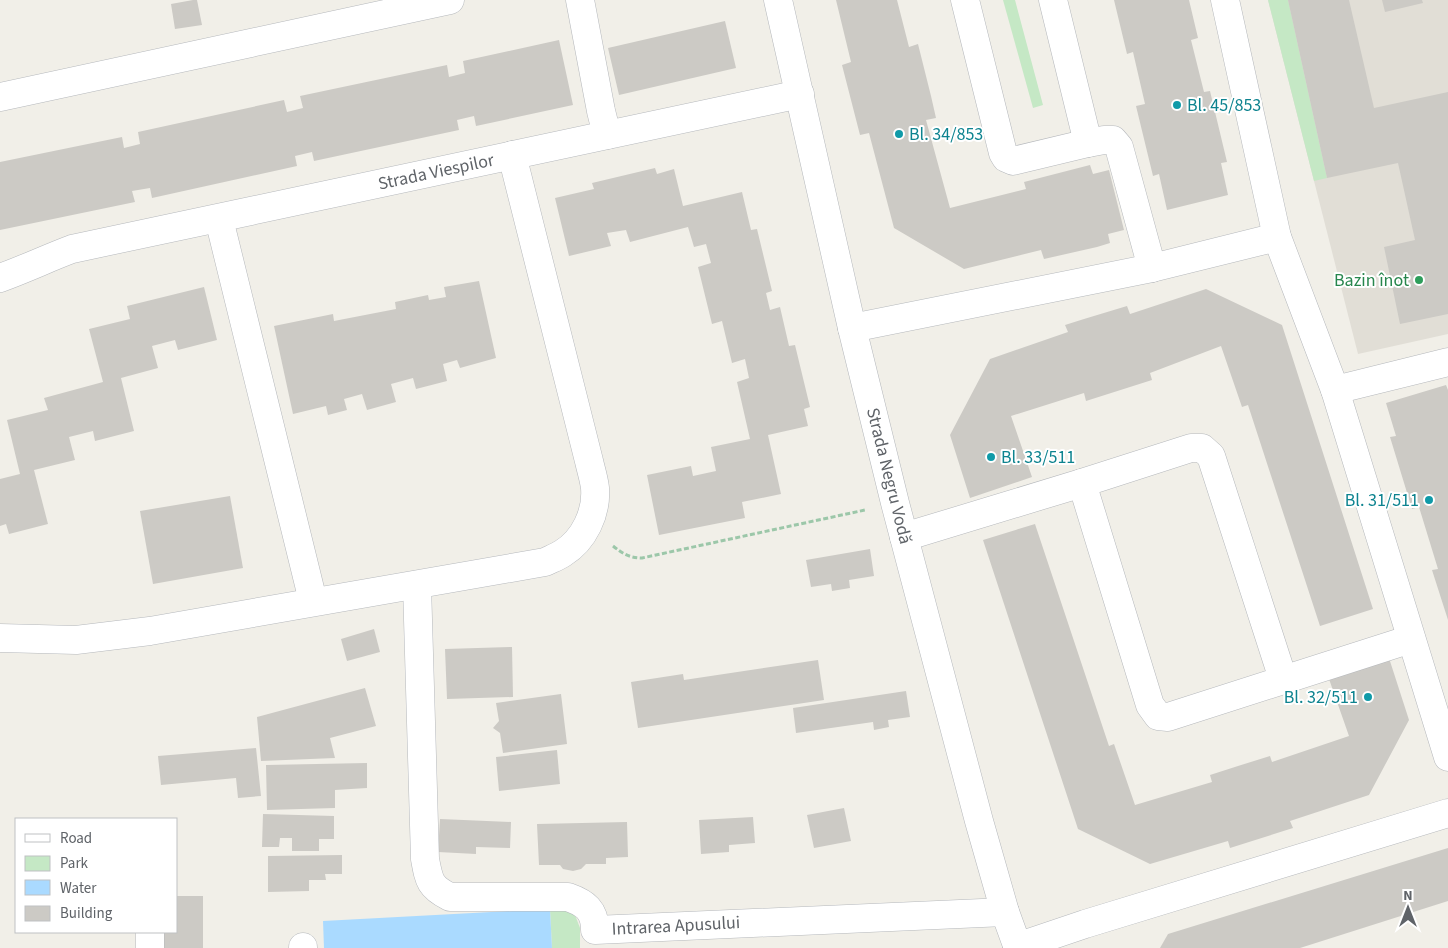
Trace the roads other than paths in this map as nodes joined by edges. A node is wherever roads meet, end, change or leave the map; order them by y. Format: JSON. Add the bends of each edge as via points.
{"nodes":[{"id":1,"x":450,"y":0,"type":"edge"},
{"id":2,"x":580,"y":0,"type":"edge"},
{"id":3,"x":778,"y":0,"type":"edge"},
{"id":4,"x":965,"y":0,"type":"edge"},
{"id":5,"x":1053,"y":0,"type":"edge"},
{"id":6,"x":1225,"y":0,"type":"edge"},
{"id":7,"x":800,"y":94,"type":"junction"},
{"id":8,"x":0,"y":97,"type":"edge"},
{"id":9,"x":607,"y":135,"type":"junction"},
{"id":10,"x":1088,"y":143,"type":"junction"},
{"id":11,"x":512,"y":155,"type":"junction"},
{"id":12,"x":218,"y":218,"type":"junction"},
{"id":13,"x":1277,"y":237,"type":"junction"},
{"id":14,"x":72,"y":249,"type":"junction"},
{"id":15,"x":1152,"y":268,"type":"junction"},
{"id":16,"x":0,"y":278,"type":"edge"},
{"id":17,"x":0,"y":298,"type":"edge"},
{"id":18,"x":852,"y":328,"type":"junction"},
{"id":19,"x":1448,"y":362,"type":"edge"},
{"id":20,"x":1336,"y":390,"type":"junction"},
{"id":21,"x":1082,"y":483,"type":"junction"},
{"id":22,"x":904,"y":537,"type":"junction"},
{"id":23,"x":417,"y":585,"type":"junction"},
{"id":24,"x":312,"y":601,"type":"junction"},
{"id":25,"x":0,"y":638,"type":"edge"},
{"id":26,"x":1411,"y":639,"type":"junction"},
{"id":27,"x":1283,"y":679,"type":"junction"},
{"id":28,"x":1448,"y":757,"type":"edge"},
{"id":29,"x":1448,"y":813,"type":"edge"},
{"id":30,"x":1005,"y":912,"type":"junction"},
{"id":31,"x":150,"y":933,"type":"edge"},
{"id":32,"x":595,"y":939,"type":"edge"},
{"id":33,"x":150,"y":948,"type":"edge"},
{"id":34,"x":1018,"y":948,"type":"edge"}],
"edges":[{"from":1,"to":8,"type":"street"},
{"from":2,"to":9,"type":"street"},
{"from":3,"to":7,"type":"street","name":"Strada Negru Vodă"},
{"from":4,"to":10,"type":"street","via":[[1006,158],[1013,161]]},
{"from":5,"to":10,"type":"street"},
{"from":6,"to":13,"type":"street"},
{"from":7,"to":9,"type":"street","name":"Strada Viespilor"},
{"from":7,"to":18,"type":"street","name":"Strada Negru Vodă"},
{"from":9,"to":11,"type":"street","name":"Strada Viespilor"},
{"from":10,"to":15,"type":"street","via":[[1113,140],[1119,147]]},
{"from":11,"to":12,"type":"street","name":"Strada Viespilor"},
{"from":11,"to":23,"type":"street","via":[[589,461],[595,490],[593,514],[577,541],[545,562]]},
{"from":12,"to":14,"type":"street","name":"Strada Viespilor"},
{"from":12,"to":24,"type":"street"},
{"from":13,"to":15,"type":"street"},
{"from":13,"to":20,"type":"street"},
{"from":14,"to":16,"type":"street","name":"Strada Viespilor"},
{"from":14,"to":17,"type":"street","name":"Strada Viespilor"},
{"from":15,"to":18,"type":"street"},
{"from":18,"to":22,"type":"street","name":"Strada Negru Vodă"},
{"from":19,"to":20,"type":"street"},
{"from":20,"to":26,"type":"street"},
{"from":21,"to":22,"type":"street"},
{"from":21,"to":27,"type":"street","via":[[1191,448],[1202,448],[1211,456]]},
{"from":21,"to":27,"type":"street","via":[[1150,705],[1158,716],[1168,717]]},
{"from":22,"to":30,"type":"street","name":"Strada Negru Vodă"},
{"from":23,"to":24,"type":"street"},
{"from":23,"to":32,"type":"street","name":"Intrarea Apusului","via":[[425,859],[429,877],[437,890],[450,897],[568,897],[578,900],[592,914]]},
{"from":24,"to":25,"type":"street","via":[[150,631],[76,640]]},
{"from":26,"to":27,"type":"street"},
{"from":26,"to":28,"type":"street"},
{"from":29,"to":34,"type":"street","via":[[1094,921]]},
{"from":30,"to":32,"type":"street","name":"Intrarea Apusului"},
{"from":30,"to":34,"type":"street","name":"Strada Negru Vodă"},
{"from":31,"to":33,"type":"street"}]}
